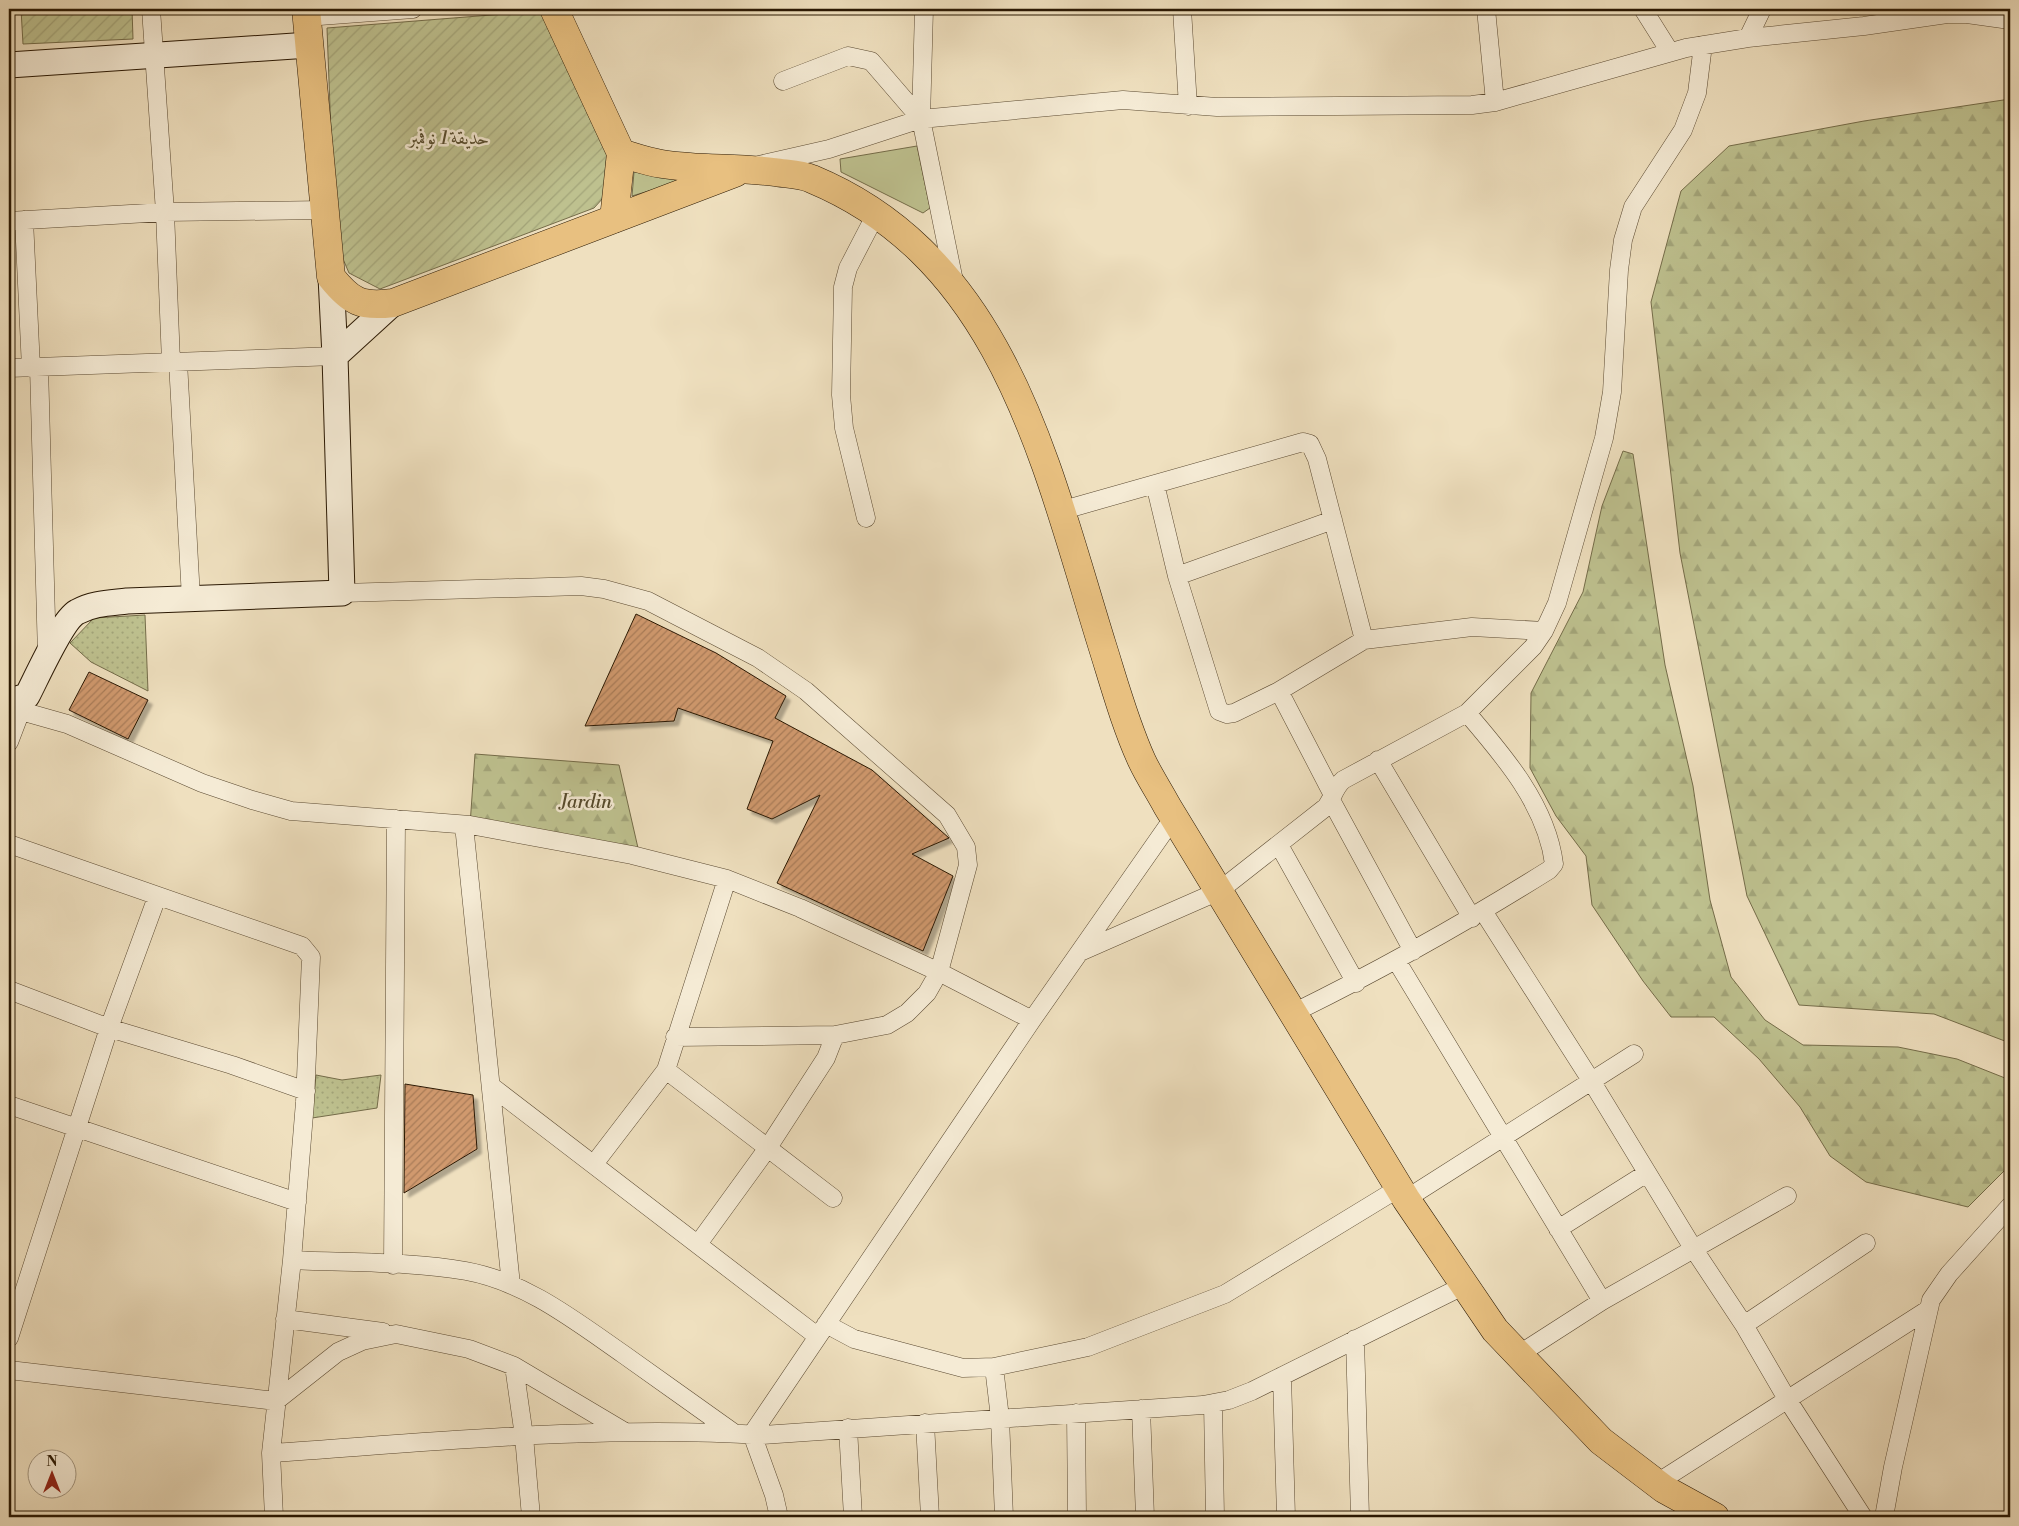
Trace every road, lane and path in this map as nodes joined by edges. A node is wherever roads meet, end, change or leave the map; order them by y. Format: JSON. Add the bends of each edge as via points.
{"nodes":[{"id":1,"x":151,"y":9,"type":"edge"},
{"id":2,"x":413,"y":9,"type":"edge"},
{"id":3,"x":554,"y":9,"type":"edge"},
{"id":4,"x":924,"y":9,"type":"edge"},
{"id":5,"x":1182,"y":9,"type":"edge"},
{"id":6,"x":1486,"y":9,"type":"edge"},
{"id":7,"x":1643,"y":9,"type":"edge"},
{"id":8,"x":1762,"y":9,"type":"edge"},
{"id":9,"x":1945,"y":12,"type":"edge"},
{"id":10,"x":306,"y":13,"type":"edge"},
{"id":11,"x":2010,"y":20,"type":"edge"},
{"id":12,"x":1748,"y":38,"type":"junction"},
{"id":13,"x":1703,"y":45,"type":"junction"},
{"id":14,"x":309,"y":46,"type":"junction"},
{"id":15,"x":1670,"y":52,"type":"junction"},
{"id":16,"x":153,"y":57,"type":"junction"},
{"id":17,"x":9,"y":65,"type":"edge"},
{"id":18,"x":783,"y":81,"type":"dead end"},
{"id":19,"x":1495,"y":102,"type":"junction"},
{"id":20,"x":1188,"y":106,"type":"junction"},
{"id":21,"x":921,"y":120,"type":"junction"},
{"id":22,"x":621,"y":153,"type":"junction"},
{"id":23,"x":748,"y":168,"type":"junction"},
{"id":24,"x":325,"y":210,"type":"junction"},
{"id":25,"x":165,"y":212,"type":"junction"},
{"id":26,"x":876,"y":214,"type":"junction"},
{"id":27,"x":614,"y":219,"type":"junction"},
{"id":28,"x":16,"y":221,"type":"edge"},
{"id":29,"x":331,"y":277,"type":"junction"},
{"id":30,"x":956,"y":289,"type":"junction"},
{"id":31,"x":393,"y":304,"type":"junction"},
{"id":32,"x":334,"y":356,"type":"junction"},
{"id":33,"x":175,"y":362,"type":"junction"},
{"id":34,"x":35,"y":367,"type":"junction"},
{"id":35,"x":9,"y":368,"type":"edge"},
{"id":36,"x":1155,"y":484,"type":"junction"},
{"id":37,"x":1060,"y":511,"type":"junction"},
{"id":38,"x":866,"y":518,"type":"dead end"},
{"id":39,"x":1333,"y":520,"type":"junction"},
{"id":40,"x":1177,"y":576,"type":"junction"},
{"id":41,"x":342,"y":593,"type":"junction"},
{"id":42,"x":191,"y":598,"type":"junction"},
{"id":43,"x":1544,"y":630,"type":"junction"},
{"id":44,"x":1364,"y":640,"type":"junction"},
{"id":45,"x":47,"y":658,"type":"junction"},
{"id":46,"x":1279,"y":691,"type":"junction"},
{"id":47,"x":19,"y":702,"type":"edge"},
{"id":48,"x":1467,"y":713,"type":"junction"},
{"id":49,"x":9,"y":742,"type":"edge"},
{"id":50,"x":1378,"y":760,"type":"junction"},
{"id":51,"x":1332,"y":798,"type":"junction"},
{"id":52,"x":1174,"y":817,"type":"junction"},
{"id":53,"x":396,"y":819,"type":"junction"},
{"id":54,"x":464,"y":825,"type":"junction"},
{"id":55,"x":9,"y":844,"type":"edge"},
{"id":56,"x":1279,"y":845,"type":"junction"},
{"id":57,"x":727,"y":879,"type":"junction"},
{"id":58,"x":1219,"y":891,"type":"junction"},
{"id":59,"x":157,"y":897,"type":"junction"},
{"id":60,"x":1478,"y":914,"type":"junction"},
{"id":61,"x":1412,"y":951,"type":"junction"},
{"id":62,"x":1080,"y":952,"type":"junction"},
{"id":63,"x":1396,"y":960,"type":"junction"},
{"id":64,"x":940,"y":972,"type":"junction"},
{"id":65,"x":1356,"y":983,"type":"junction"},
{"id":66,"x":9,"y":990,"type":"edge"},
{"id":67,"x":1293,"y":1013,"type":"junction"},
{"id":68,"x":1032,"y":1020,"type":"junction"},
{"id":69,"x":109,"y":1028,"type":"junction"},
{"id":70,"x":835,"y":1035,"type":"junction"},
{"id":71,"x":675,"y":1037,"type":"junction"},
{"id":72,"x":1634,"y":1054,"type":"dead end"},
{"id":73,"x":666,"y":1070,"type":"junction"},
{"id":74,"x":1592,"y":1082,"type":"junction"},
{"id":75,"x":491,"y":1086,"type":"junction"},
{"id":76,"x":306,"y":1091,"type":"junction"},
{"id":77,"x":9,"y":1105,"type":"edge"},
{"id":78,"x":77,"y":1128,"type":"junction"},
{"id":79,"x":1502,"y":1138,"type":"junction"},
{"id":80,"x":767,"y":1149,"type":"junction"},
{"id":81,"x":594,"y":1164,"type":"junction"},
{"id":82,"x":1647,"y":1173,"type":"junction"},
{"id":83,"x":1403,"y":1193,"type":"junction"},
{"id":84,"x":1787,"y":1196,"type":"dead end"},
{"id":85,"x":833,"y":1198,"type":"dead end"},
{"id":86,"x":297,"y":1202,"type":"junction"},
{"id":87,"x":2010,"y":1206,"type":"edge"},
{"id":88,"x":1558,"y":1229,"type":"junction"},
{"id":89,"x":1866,"y":1243,"type":"dead end"},
{"id":90,"x":698,"y":1244,"type":"junction"},
{"id":91,"x":1693,"y":1248,"type":"junction"},
{"id":92,"x":292,"y":1260,"type":"junction"},
{"id":93,"x":393,"y":1265,"type":"junction"},
{"id":94,"x":511,"y":1285,"type":"junction"},
{"id":95,"x":1464,"y":1285,"type":"junction"},
{"id":96,"x":1602,"y":1301,"type":"junction"},
{"id":97,"x":1929,"y":1309,"type":"junction"},
{"id":98,"x":285,"y":1319,"type":"junction"},
{"id":99,"x":1744,"y":1325,"type":"junction"},
{"id":100,"x":822,"y":1330,"type":"junction"},
{"id":101,"x":396,"y":1334,"type":"junction"},
{"id":102,"x":9,"y":1338,"type":"edge"},
{"id":103,"x":1355,"y":1340,"type":"junction"},
{"id":104,"x":1518,"y":1355,"type":"junction"},
{"id":105,"x":514,"y":1366,"type":"junction"},
{"id":106,"x":994,"y":1367,"type":"junction"},
{"id":107,"x":9,"y":1370,"type":"edge"},
{"id":108,"x":1282,"y":1376,"type":"junction"},
{"id":109,"x":1787,"y":1399,"type":"junction"},
{"id":110,"x":276,"y":1401,"type":"junction"},
{"id":111,"x":1213,"y":1403,"type":"junction"},
{"id":112,"x":1141,"y":1409,"type":"junction"},
{"id":113,"x":1076,"y":1413,"type":"junction"},
{"id":114,"x":1000,"y":1418,"type":"junction"},
{"id":115,"x":925,"y":1423,"type":"junction"},
{"id":116,"x":848,"y":1428,"type":"junction"},
{"id":117,"x":625,"y":1432,"type":"junction"},
{"id":118,"x":734,"y":1433,"type":"junction"},
{"id":119,"x":752,"y":1434,"type":"junction"},
{"id":120,"x":524,"y":1436,"type":"junction"},
{"id":121,"x":271,"y":1454,"type":"junction"},
{"id":122,"x":1657,"y":1484,"type":"junction"},
{"id":123,"x":274,"y":1517,"type":"edge"},
{"id":124,"x":531,"y":1517,"type":"edge"},
{"id":125,"x":780,"y":1517,"type":"edge"},
{"id":126,"x":853,"y":1517,"type":"edge"},
{"id":127,"x":930,"y":1517,"type":"edge"},
{"id":128,"x":1004,"y":1517,"type":"edge"},
{"id":129,"x":1077,"y":1517,"type":"edge"},
{"id":130,"x":1145,"y":1517,"type":"edge"},
{"id":131,"x":1214,"y":1517,"type":"edge"},
{"id":132,"x":1286,"y":1517,"type":"edge"},
{"id":133,"x":1360,"y":1517,"type":"edge"},
{"id":134,"x":1715,"y":1517,"type":"edge"},
{"id":135,"x":1863,"y":1517,"type":"edge"},
{"id":136,"x":1884,"y":1517,"type":"edge"}],
"edges":[{"from":1,"to":16,"type":"street"},
{"from":2,"to":10,"type":"street"},
{"from":3,"to":22,"type":"main road"},
{"from":4,"to":21,"type":"street"},
{"from":5,"to":20,"type":"street"},
{"from":6,"to":19,"type":"street"},
{"from":7,"to":15,"type":"street"},
{"from":8,"to":12,"type":"street"},
{"from":9,"to":11,"type":"street"},
{"from":9,"to":12,"type":"street","via":[[1864,26]]},
{"from":10,"to":14,"type":"main road"},
{"from":12,"to":13,"type":"street"},
{"from":13,"to":15,"type":"street"},
{"from":13,"to":43,"type":"street","via":[[1697,93],[1683,130],[1633,207],[1623,240],[1612,392],[1604,438],[1557,603]]},
{"from":14,"to":16,"type":"street"},
{"from":14,"to":24,"type":"main road"},
{"from":15,"to":19,"type":"street"},
{"from":16,"to":17,"type":"street"},
{"from":16,"to":25,"type":"street"},
{"from":18,"to":21,"type":"street","via":[[848,56],[871,61]]},
{"from":19,"to":20,"type":"street","via":[[1428,106]]},
{"from":20,"to":21,"type":"street","via":[[1123,100]]},
{"from":21,"to":23,"type":"street","via":[[829,149]]},
{"from":21,"to":30,"type":"street"},
{"from":22,"to":23,"type":"main road","via":[[662,164]]},
{"from":22,"to":27,"type":"main road"},
{"from":23,"to":26,"type":"main road","via":[[808,177],[851,197]]},
{"from":23,"to":27,"type":"main road"},
{"from":24,"to":25,"type":"street"},
{"from":24,"to":29,"type":"main road"},
{"from":25,"to":28,"type":"street"},
{"from":25,"to":33,"type":"street"},
{"from":26,"to":30,"type":"main road","via":[[908,237]]},
{"from":26,"to":38,"type":"street","via":[[848,268],[843,287],[841,395],[844,428]]},
{"from":27,"to":31,"type":"main road"},
{"from":28,"to":34,"type":"street"},
{"from":29,"to":31,"type":"main road","via":[[346,296],[360,303],[373,306]]},
{"from":29,"to":32,"type":"street"},
{"from":30,"to":37,"type":"main road","via":[[992,340],[1016,388],[1042,452]]},
{"from":31,"to":32,"type":"street"},
{"from":32,"to":33,"type":"street"},
{"from":32,"to":41,"type":"street"},
{"from":33,"to":34,"type":"street"},
{"from":33,"to":42,"type":"street"},
{"from":34,"to":35,"type":"street"},
{"from":34,"to":45,"type":"street"},
{"from":36,"to":37,"type":"street"},
{"from":36,"to":39,"type":"street","via":[[1303,442],[1310,444],[1317,459]]},
{"from":36,"to":40,"type":"street"},
{"from":37,"to":52,"type":"main road","via":[[1126,718],[1142,760]]},
{"from":39,"to":40,"type":"street"},
{"from":39,"to":44,"type":"street"},
{"from":40,"to":46,"type":"street","via":[[1218,711],[1234,713]]},
{"from":41,"to":42,"type":"street"},
{"from":41,"to":64,"type":"street","via":[[581,586],[604,589],[648,601],[758,658],[806,691],[850,729],[947,815],[959,832],[966,846],[968,865]]},
{"from":42,"to":45,"type":"street","via":[[98,604],[76,612],[64,626]]},
{"from":43,"to":44,"type":"street","via":[[1472,627]]},
{"from":43,"to":48,"type":"street","via":[[1533,647]]},
{"from":44,"to":46,"type":"street"},
{"from":45,"to":47,"type":"street"},
{"from":46,"to":51,"type":"street"},
{"from":47,"to":49,"type":"street"},
{"from":47,"to":53,"type":"street","via":[[202,783],[252,800],[310,813]]},
{"from":48,"to":50,"type":"street"},
{"from":48,"to":60,"type":"street","via":[[1499,751],[1540,813],[1552,842],[1554,864]]},
{"from":50,"to":51,"type":"street","via":[[1343,780],[1336,786]]},
{"from":50,"to":60,"type":"street"},
{"from":51,"to":56,"type":"street","via":[[1326,808]]},
{"from":51,"to":61,"type":"street"},
{"from":52,"to":58,"type":"main road"},
{"from":52,"to":62,"type":"street"},
{"from":53,"to":54,"type":"street"},
{"from":53,"to":93,"type":"street"},
{"from":54,"to":57,"type":"street","via":[[632,855]]},
{"from":54,"to":75,"type":"street"},
{"from":55,"to":59,"type":"street"},
{"from":56,"to":58,"type":"street"},
{"from":56,"to":65,"type":"street"},
{"from":57,"to":64,"type":"street","via":[[800,908]]},
{"from":57,"to":71,"type":"street"},
{"from":58,"to":62,"type":"street"},
{"from":58,"to":67,"type":"main road"},
{"from":59,"to":69,"type":"street"},
{"from":59,"to":76,"type":"street","via":[[302,946],[310,954],[313,964]]},
{"from":60,"to":61,"type":"street"},
{"from":60,"to":74,"type":"street"},
{"from":61,"to":63,"type":"street"},
{"from":62,"to":68,"type":"street"},
{"from":63,"to":65,"type":"street"},
{"from":63,"to":79,"type":"street"},
{"from":64,"to":68,"type":"street"},
{"from":64,"to":70,"type":"street","via":[[927,993],[887,1025]]},
{"from":65,"to":67,"type":"street"},
{"from":66,"to":69,"type":"street"},
{"from":67,"to":83,"type":"main road"},
{"from":68,"to":100,"type":"street"},
{"from":69,"to":76,"type":"street"},
{"from":69,"to":78,"type":"street"},
{"from":70,"to":71,"type":"street"},
{"from":70,"to":80,"type":"street","via":[[826,1058]]},
{"from":71,"to":73,"type":"street"},
{"from":72,"to":74,"type":"street"},
{"from":73,"to":80,"type":"street"},
{"from":73,"to":81,"type":"street"},
{"from":74,"to":79,"type":"street"},
{"from":74,"to":82,"type":"street"},
{"from":75,"to":81,"type":"street"},
{"from":75,"to":94,"type":"street"},
{"from":76,"to":86,"type":"street"},
{"from":77,"to":78,"type":"street"},
{"from":78,"to":86,"type":"street"},
{"from":78,"to":102,"type":"street"},
{"from":79,"to":83,"type":"street"},
{"from":79,"to":88,"type":"street"},
{"from":80,"to":85,"type":"street"},
{"from":80,"to":90,"type":"street"},
{"from":81,"to":90,"type":"street"},
{"from":82,"to":88,"type":"street"},
{"from":82,"to":91,"type":"street"},
{"from":83,"to":95,"type":"main road"},
{"from":83,"to":106,"type":"street","via":[[1225,1294],[1088,1347]]},
{"from":84,"to":91,"type":"street"},
{"from":86,"to":92,"type":"street"},
{"from":87,"to":97,"type":"street","via":[[1949,1274],[1931,1300]]},
{"from":88,"to":96,"type":"street"},
{"from":89,"to":99,"type":"street"},
{"from":90,"to":100,"type":"street"},
{"from":91,"to":96,"type":"street"},
{"from":91,"to":99,"type":"street"},
{"from":92,"to":93,"type":"street"},
{"from":92,"to":98,"type":"street"},
{"from":93,"to":94,"type":"street","via":[[467,1272]]},
{"from":94,"to":118,"type":"street","via":[[571,1317]]},
{"from":95,"to":103,"type":"street"},
{"from":95,"to":104,"type":"main road","via":[[1495,1330]]},
{"from":96,"to":104,"type":"street"},
{"from":97,"to":109,"type":"street"},
{"from":97,"to":136,"type":"street","via":[[1892,1466]]},
{"from":98,"to":101,"type":"street"},
{"from":98,"to":110,"type":"street"},
{"from":99,"to":109,"type":"street"},
{"from":100,"to":106,"type":"street","via":[[951,1367]]},
{"from":100,"to":119,"type":"street"},
{"from":101,"to":105,"type":"street","via":[[469,1349]]},
{"from":101,"to":110,"type":"street","via":[[338,1352]]},
{"from":103,"to":108,"type":"street"},
{"from":103,"to":133,"type":"street"},
{"from":104,"to":122,"type":"main road","via":[[1601,1441]]},
{"from":105,"to":117,"type":"street"},
{"from":105,"to":120,"type":"street"},
{"from":106,"to":114,"type":"street"},
{"from":107,"to":110,"type":"street"},
{"from":108,"to":111,"type":"street","via":[[1229,1400]]},
{"from":108,"to":132,"type":"street"},
{"from":109,"to":122,"type":"street"},
{"from":109,"to":135,"type":"street"},
{"from":110,"to":121,"type":"street"},
{"from":111,"to":112,"type":"street"},
{"from":111,"to":131,"type":"street"},
{"from":112,"to":113,"type":"street"},
{"from":112,"to":130,"type":"street"},
{"from":113,"to":114,"type":"street"},
{"from":113,"to":129,"type":"street"},
{"from":114,"to":115,"type":"street"},
{"from":114,"to":128,"type":"street"},
{"from":115,"to":116,"type":"street"},
{"from":115,"to":127,"type":"street"},
{"from":116,"to":119,"type":"street"},
{"from":116,"to":126,"type":"street"},
{"from":117,"to":118,"type":"street"},
{"from":117,"to":120,"type":"street"},
{"from":118,"to":119,"type":"street"},
{"from":119,"to":125,"type":"street"},
{"from":120,"to":121,"type":"street"},
{"from":120,"to":124,"type":"street"},
{"from":121,"to":123,"type":"street"},
{"from":122,"to":134,"type":"main road"}]}
